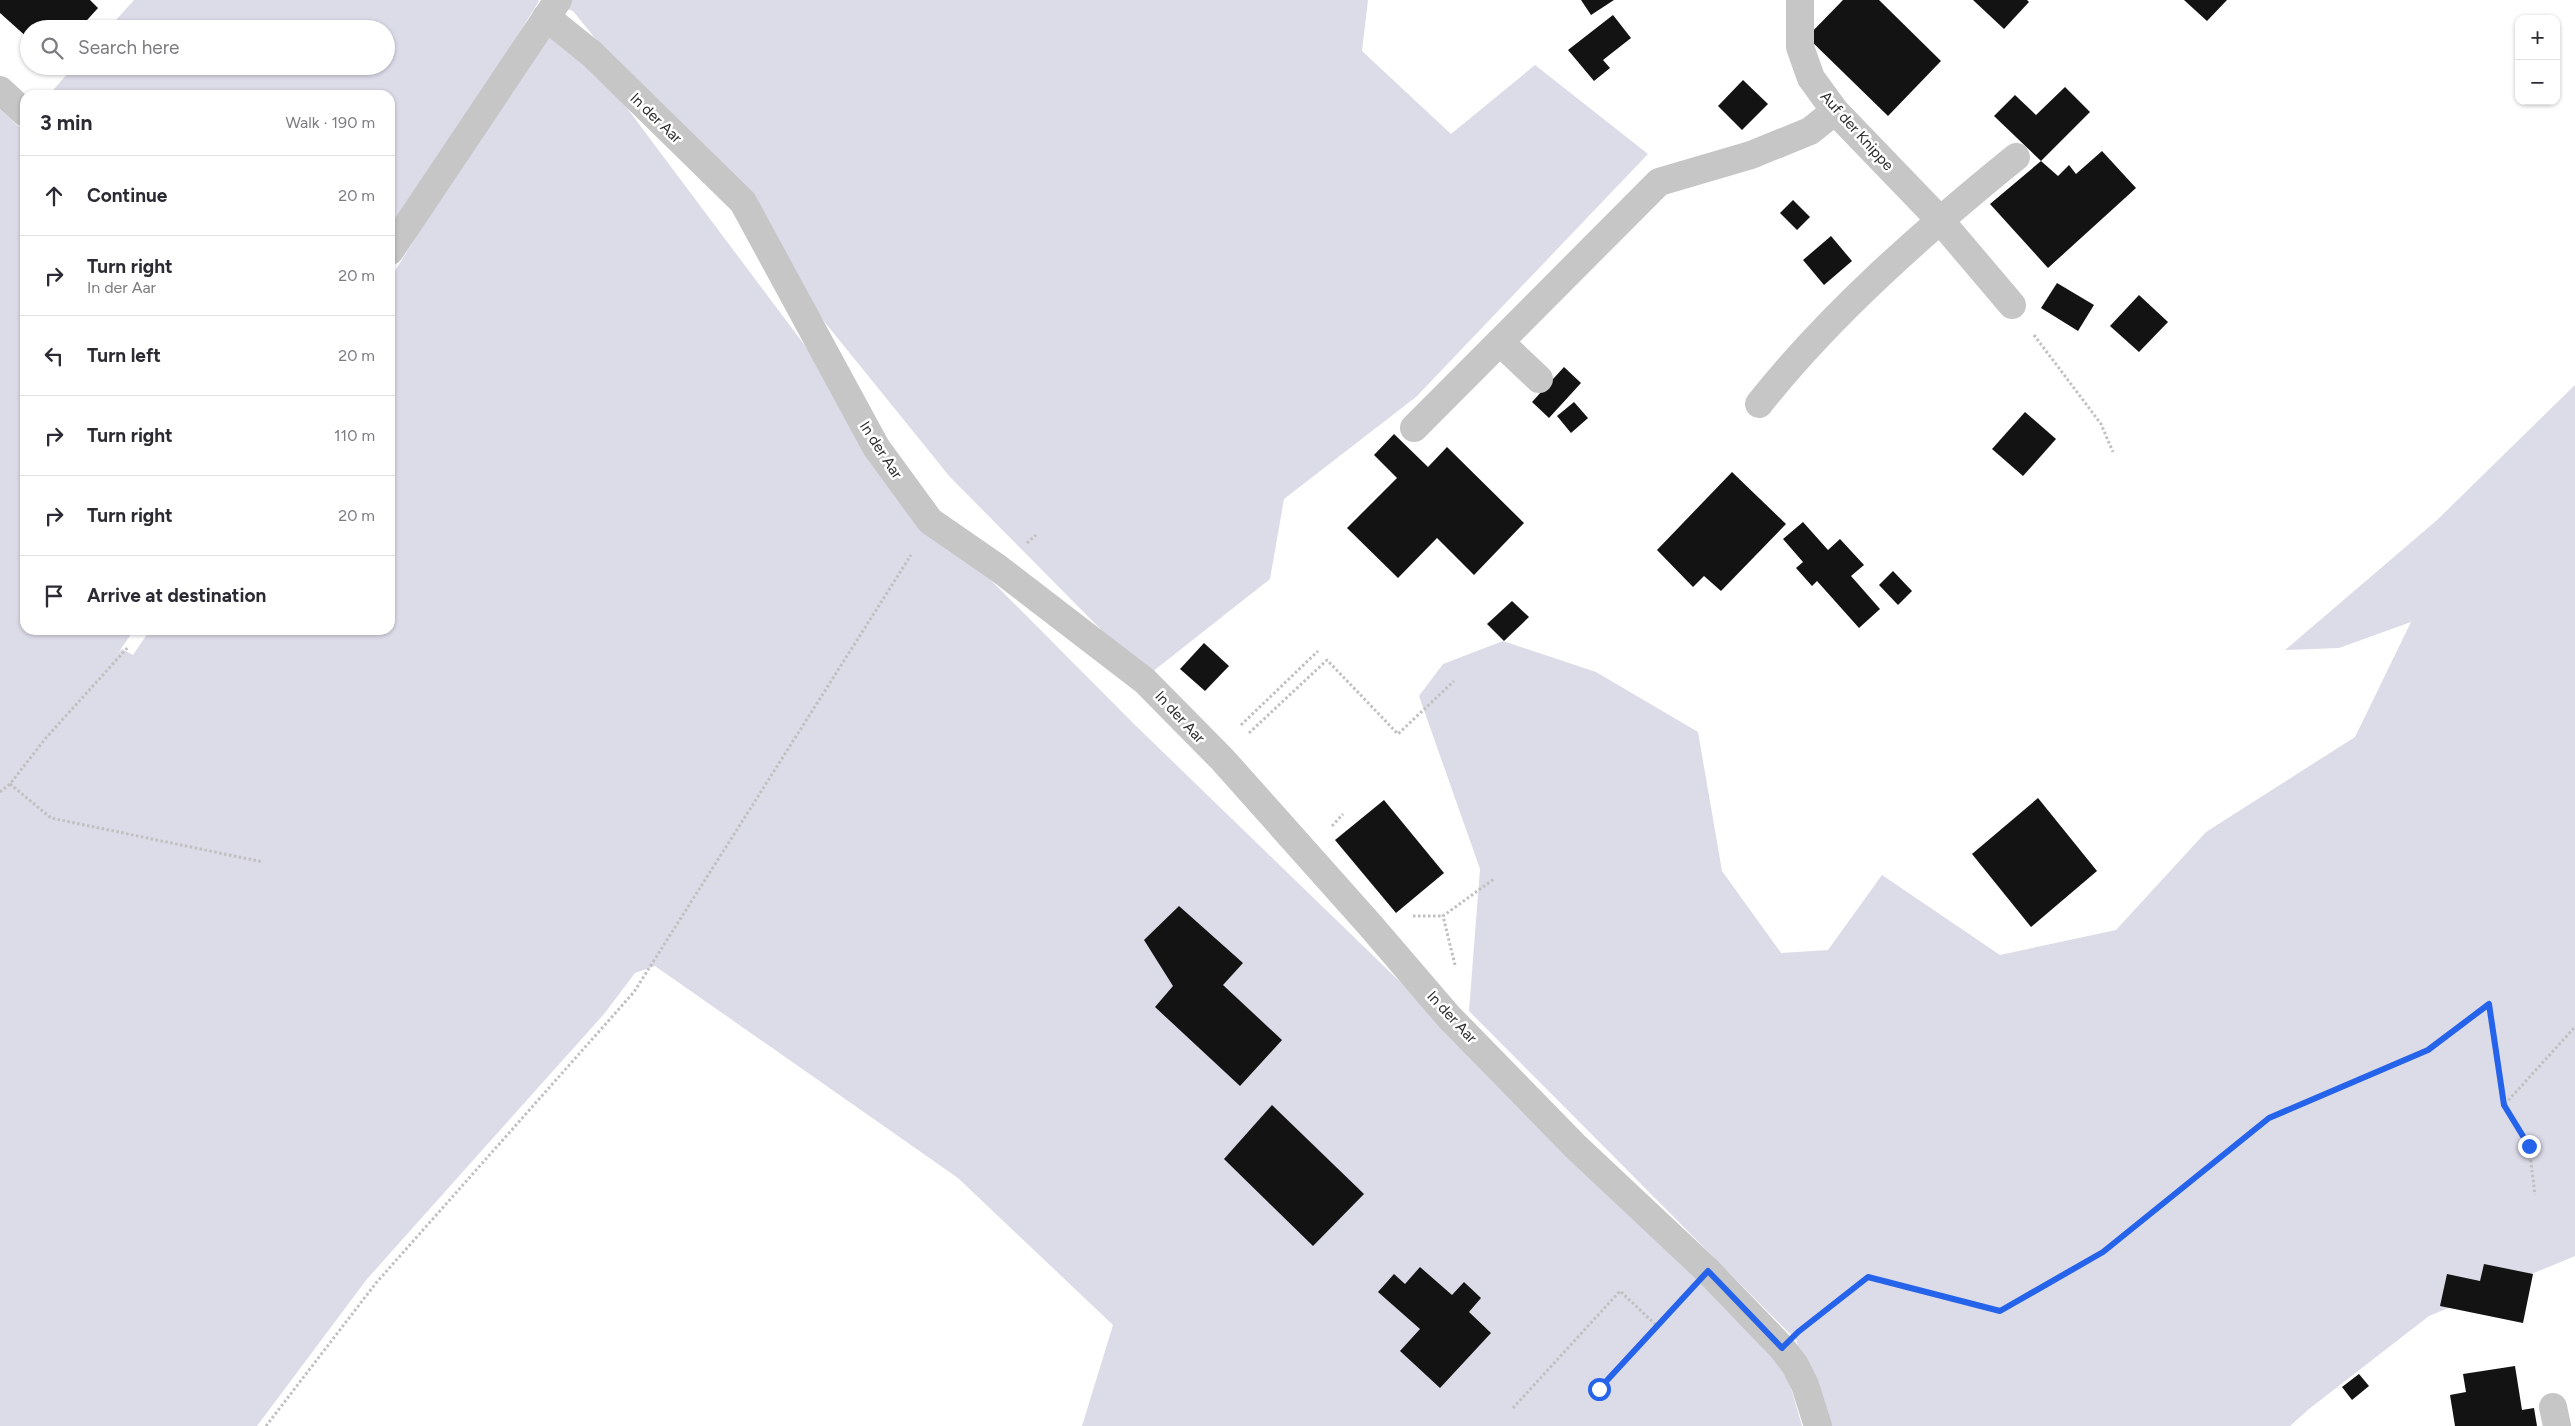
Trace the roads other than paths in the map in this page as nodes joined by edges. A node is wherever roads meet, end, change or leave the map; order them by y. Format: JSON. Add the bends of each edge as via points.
{"nodes":[{"id":1,"x":1800,"y":0,"type":"edge"},
{"id":2,"x":552,"y":9,"type":"edge"},
{"id":3,"x":0,"y":90,"type":"edge"},
{"id":4,"x":20,"y":108,"type":"edge"},
{"id":5,"x":1835,"y":111,"type":"junction"},
{"id":6,"x":2016,"y":157,"type":"dead end"},
{"id":7,"x":1939,"y":219,"type":"junction"},
{"id":8,"x":395,"y":244,"type":"edge"},
{"id":9,"x":2012,"y":305,"type":"road end"},
{"id":10,"x":1500,"y":342,"type":"junction"},
{"id":11,"x":1539,"y":379,"type":"dead end"},
{"id":12,"x":1759,"y":404,"type":"dead end"},
{"id":13,"x":1414,"y":428,"type":"dead end"},
{"id":14,"x":1818,"y":1426,"type":"edge"}],
"edges":[{"from":1,"to":5,"type":"street","name":"Auf der Knippe","via":[[1800,47],[1811,78]]},
{"from":2,"to":8,"type":"street","name":"In der Aar"},
{"from":2,"to":14,"type":"street","name":"In der Aar","via":[[592,54],[743,202],[876,447],[930,521],[998,568],[1145,680],[1222,759],[1449,1017],[1782,1348],[1805,1385]]},
{"from":3,"to":4,"type":"street"},
{"from":5,"to":7,"type":"street","name":"Auf der Knippe"},
{"from":5,"to":10,"type":"street","via":[[1810,131],[1751,155],[1660,182]]},
{"from":6,"to":7,"type":"street"},
{"from":7,"to":9,"type":"street","name":"Auf der Knippe"},
{"from":7,"to":12,"type":"street","via":[[1793,360]]},
{"from":10,"to":11,"type":"street"},
{"from":10,"to":13,"type":"street"}]}
